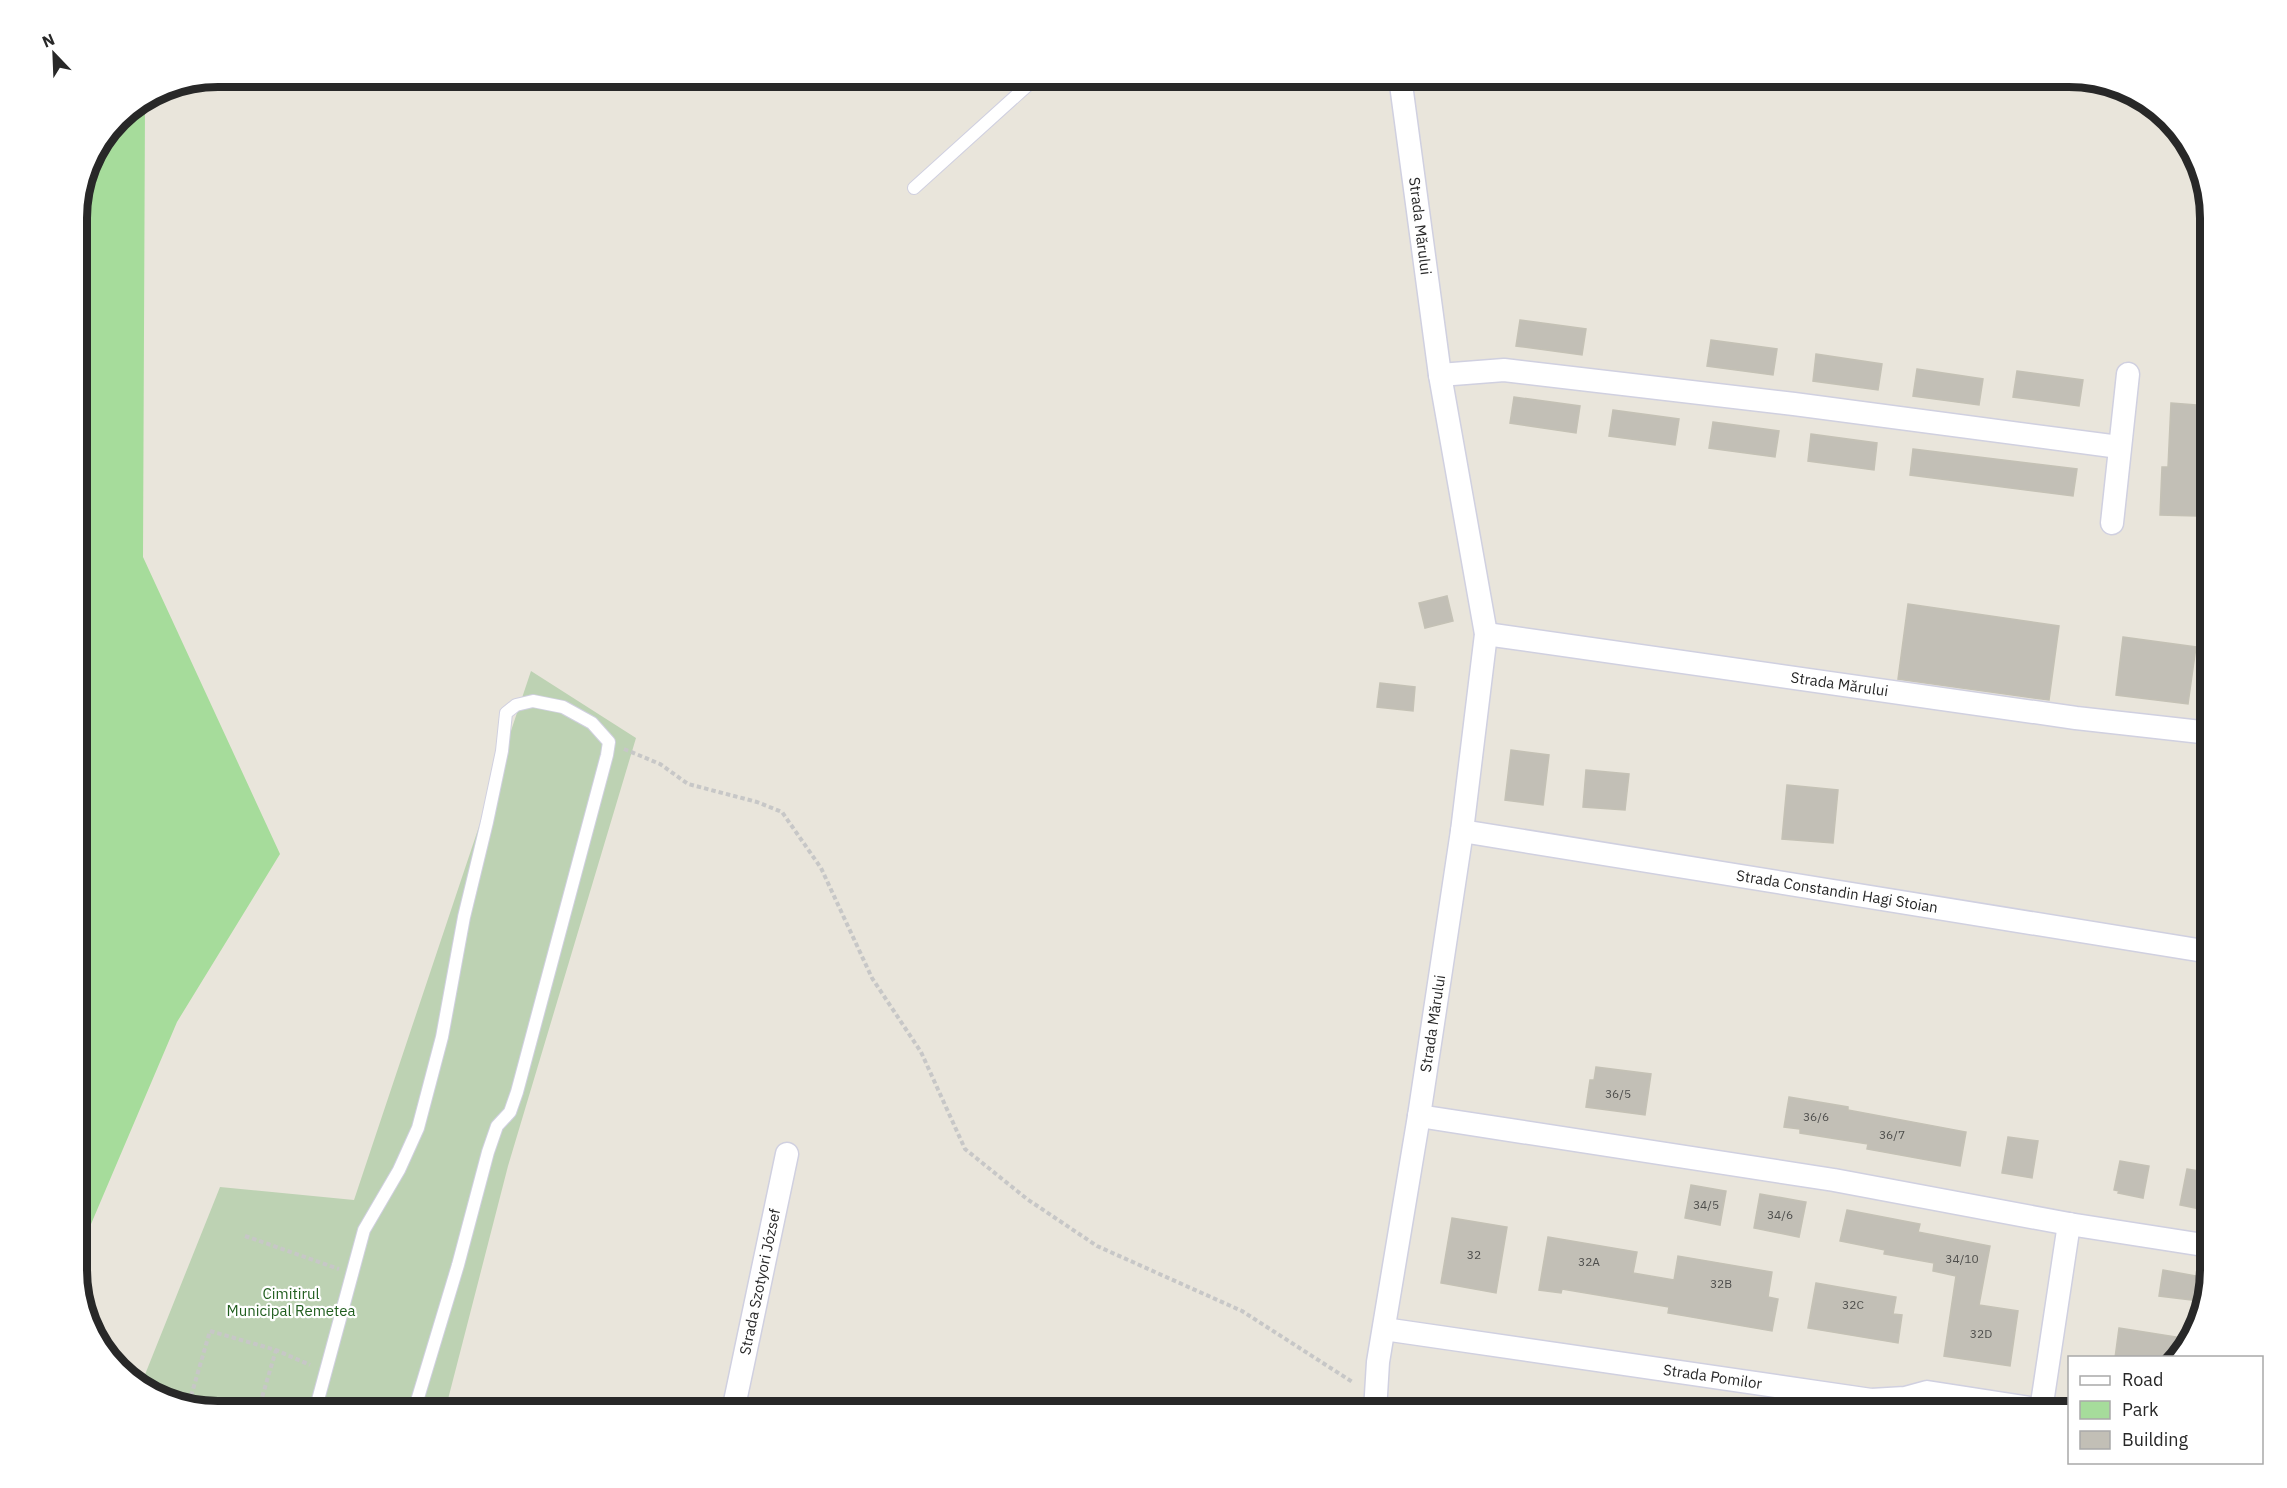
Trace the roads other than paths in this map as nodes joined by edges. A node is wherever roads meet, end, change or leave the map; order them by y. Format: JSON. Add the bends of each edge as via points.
{"nodes":[{"id":1,"x":1026,"y":87,"type":"edge"},
{"id":2,"x":1401,"y":87,"type":"edge"},
{"id":3,"x":914,"y":188,"type":"dead end"},
{"id":4,"x":2128,"y":374,"type":"dead end"},
{"id":5,"x":1440,"y":375,"type":"junction"},
{"id":6,"x":2119,"y":447,"type":"junction"},
{"id":7,"x":2112,"y":523,"type":"dead end"},
{"id":8,"x":1486,"y":634,"type":"junction"},
{"id":9,"x":2200,"y":732,"type":"edge"},
{"id":10,"x":1462,"y":831,"type":"junction"},
{"id":11,"x":2200,"y":950,"type":"edge"},
{"id":12,"x":1419,"y":1116,"type":"junction"},
{"id":13,"x":787,"y":1154,"type":"dead end"},
{"id":14,"x":2069,"y":1224,"type":"junction"},
{"id":15,"x":2200,"y":1244,"type":"edge"},
{"id":16,"x":1384,"y":1329,"type":"junction"},
{"id":17,"x":318,"y":1401,"type":"edge"},
{"id":18,"x":417,"y":1401,"type":"edge"},
{"id":19,"x":735,"y":1401,"type":"edge"},
{"id":20,"x":1375,"y":1401,"type":"edge"},
{"id":21,"x":1983,"y":1401,"type":"edge"},
{"id":22,"x":2046,"y":1401,"type":"edge"}],
"edges":[{"from":1,"to":3,"type":"lane"},
{"from":2,"to":5,"type":"street","name":"Strada Mărului"},
{"from":4,"to":6,"type":"street"},
{"from":5,"to":6,"type":"street","via":[[1504,370]]},
{"from":5,"to":8,"type":"street","name":"Strada Mărului"},
{"from":6,"to":7,"type":"street"},
{"from":8,"to":9,"type":"street","name":"Strada Mărului","via":[[2076,718]]},
{"from":8,"to":10,"type":"street","name":"Strada Mărului"},
{"from":10,"to":11,"type":"street","name":"Strada Constandin Hagi Stoian"},
{"from":10,"to":12,"type":"street","name":"Strada Mărului"},
{"from":12,"to":14,"type":"street","via":[[1834,1180]]},
{"from":12,"to":16,"type":"street","name":"Strada Mărului"},
{"from":13,"to":19,"type":"street","name":"Strada Szotyori József"},
{"from":14,"to":15,"type":"street"},
{"from":14,"to":22,"type":"street","name":"Strada Pomilor"},
{"from":16,"to":20,"type":"street","name":"Strada Mărului"},
{"from":16,"to":21,"type":"street","name":"Strada Pomilor","via":[[1871,1400],[1927,1392]]},
{"from":17,"to":18,"type":"lane","via":[[364,1230],[418,1128],[442,1037],[464,917],[488,822],[506,713],[516,705],[533,701],[563,707],[592,723],[609,742],[517,1092],[510,1112],[497,1126],[488,1152]]}]}
